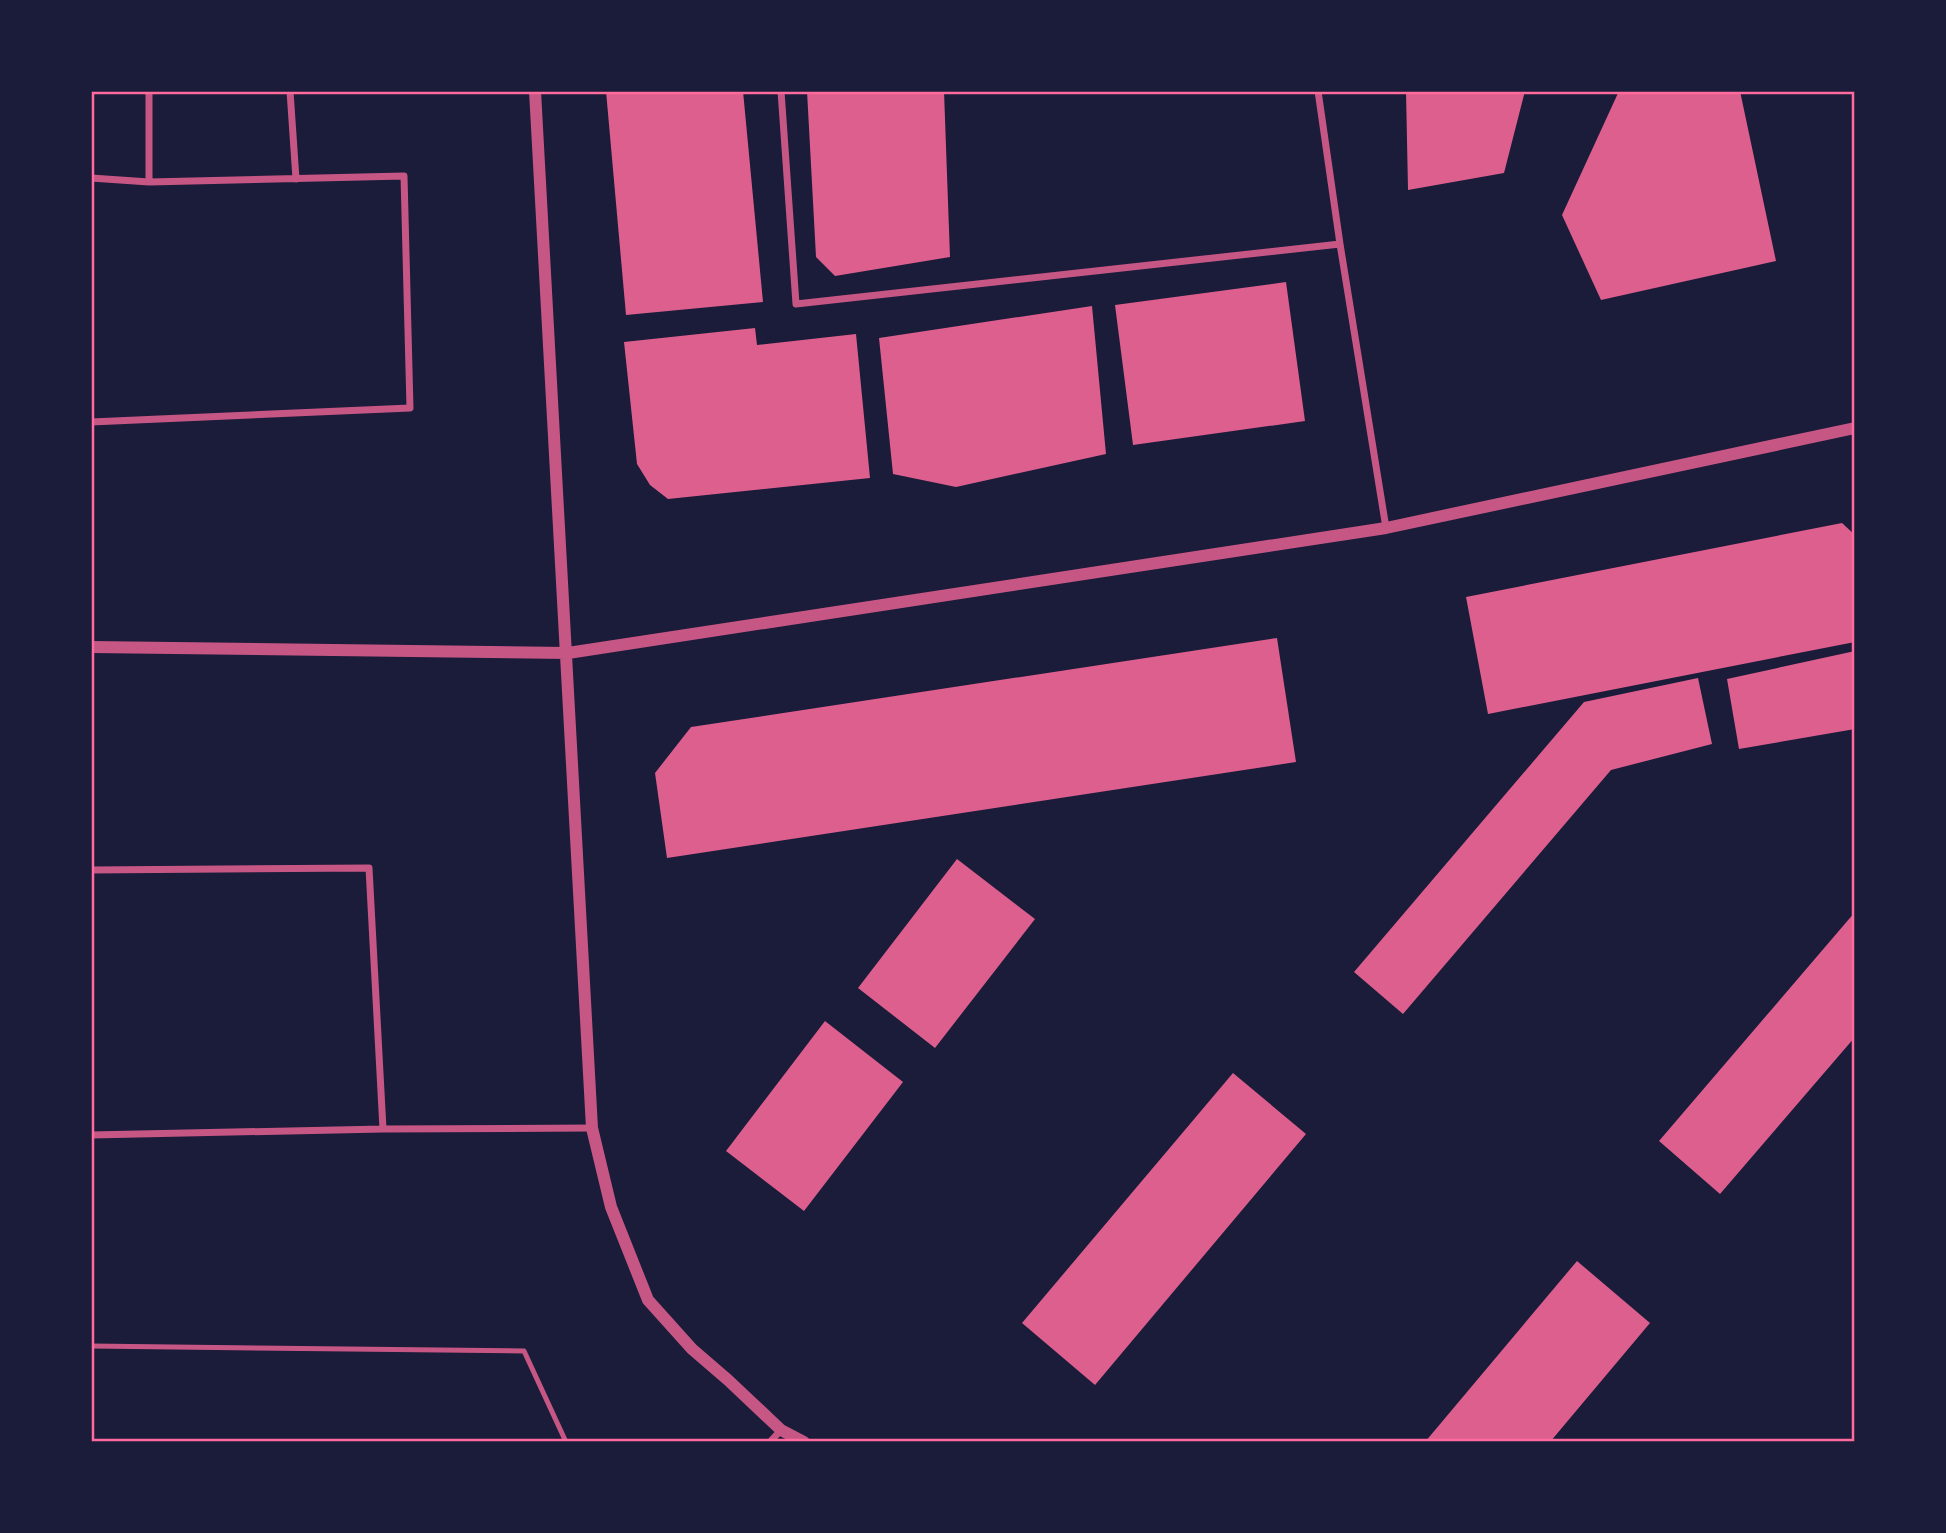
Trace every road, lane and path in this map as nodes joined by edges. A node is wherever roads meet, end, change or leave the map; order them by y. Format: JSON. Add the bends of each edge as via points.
{"nodes":[{"id":1,"x":149,"y":91,"type":"edge"},
{"id":2,"x":290,"y":91,"type":"edge"},
{"id":3,"x":535,"y":91,"type":"edge"},
{"id":4,"x":781,"y":91,"type":"edge"},
{"id":5,"x":1318,"y":91,"type":"edge"},
{"id":6,"x":91,"y":178,"type":"edge"},
{"id":7,"x":296,"y":179,"type":"junction"},
{"id":8,"x":149,"y":182,"type":"junction"},
{"id":9,"x":1340,"y":244,"type":"junction"},
{"id":10,"x":91,"y":422,"type":"edge"},
{"id":11,"x":1855,"y":428,"type":"edge"},
{"id":12,"x":1386,"y":528,"type":"junction"},
{"id":13,"x":91,"y":647,"type":"edge"},
{"id":14,"x":568,"y":653,"type":"junction"},
{"id":15,"x":91,"y":870,"type":"edge"},
{"id":16,"x":592,"y":1128,"type":"junction"},
{"id":17,"x":383,"y":1129,"type":"junction"},
{"id":18,"x":91,"y":1135,"type":"edge"},
{"id":19,"x":91,"y":1346,"type":"edge"},
{"id":20,"x":781,"y":1430,"type":"junction"},
{"id":21,"x":566,"y":1442,"type":"edge"},
{"id":22,"x":770,"y":1442,"type":"edge"},
{"id":23,"x":804,"y":1442,"type":"edge"}],
"edges":[{"from":1,"to":8,"type":"street"},
{"from":2,"to":7,"type":"street"},
{"from":3,"to":14,"type":"street"},
{"from":4,"to":9,"type":"street","via":[[796,304]]},
{"from":5,"to":9,"type":"street"},
{"from":6,"to":8,"type":"street"},
{"from":7,"to":8,"type":"street"},
{"from":7,"to":10,"type":"street","via":[[404,176],[410,408]]},
{"from":9,"to":12,"type":"street"},
{"from":11,"to":12,"type":"street"},
{"from":12,"to":14,"type":"street"},
{"from":13,"to":14,"type":"street"},
{"from":14,"to":16,"type":"street"},
{"from":15,"to":17,"type":"street","via":[[369,868]]},
{"from":16,"to":17,"type":"street"},
{"from":16,"to":20,"type":"street","via":[[611,1207],[648,1300],[692,1349]]},
{"from":17,"to":18,"type":"street"},
{"from":19,"to":21,"type":"lane","via":[[524,1352]]},
{"from":20,"to":22,"type":"street"},
{"from":20,"to":23,"type":"street"}]}
